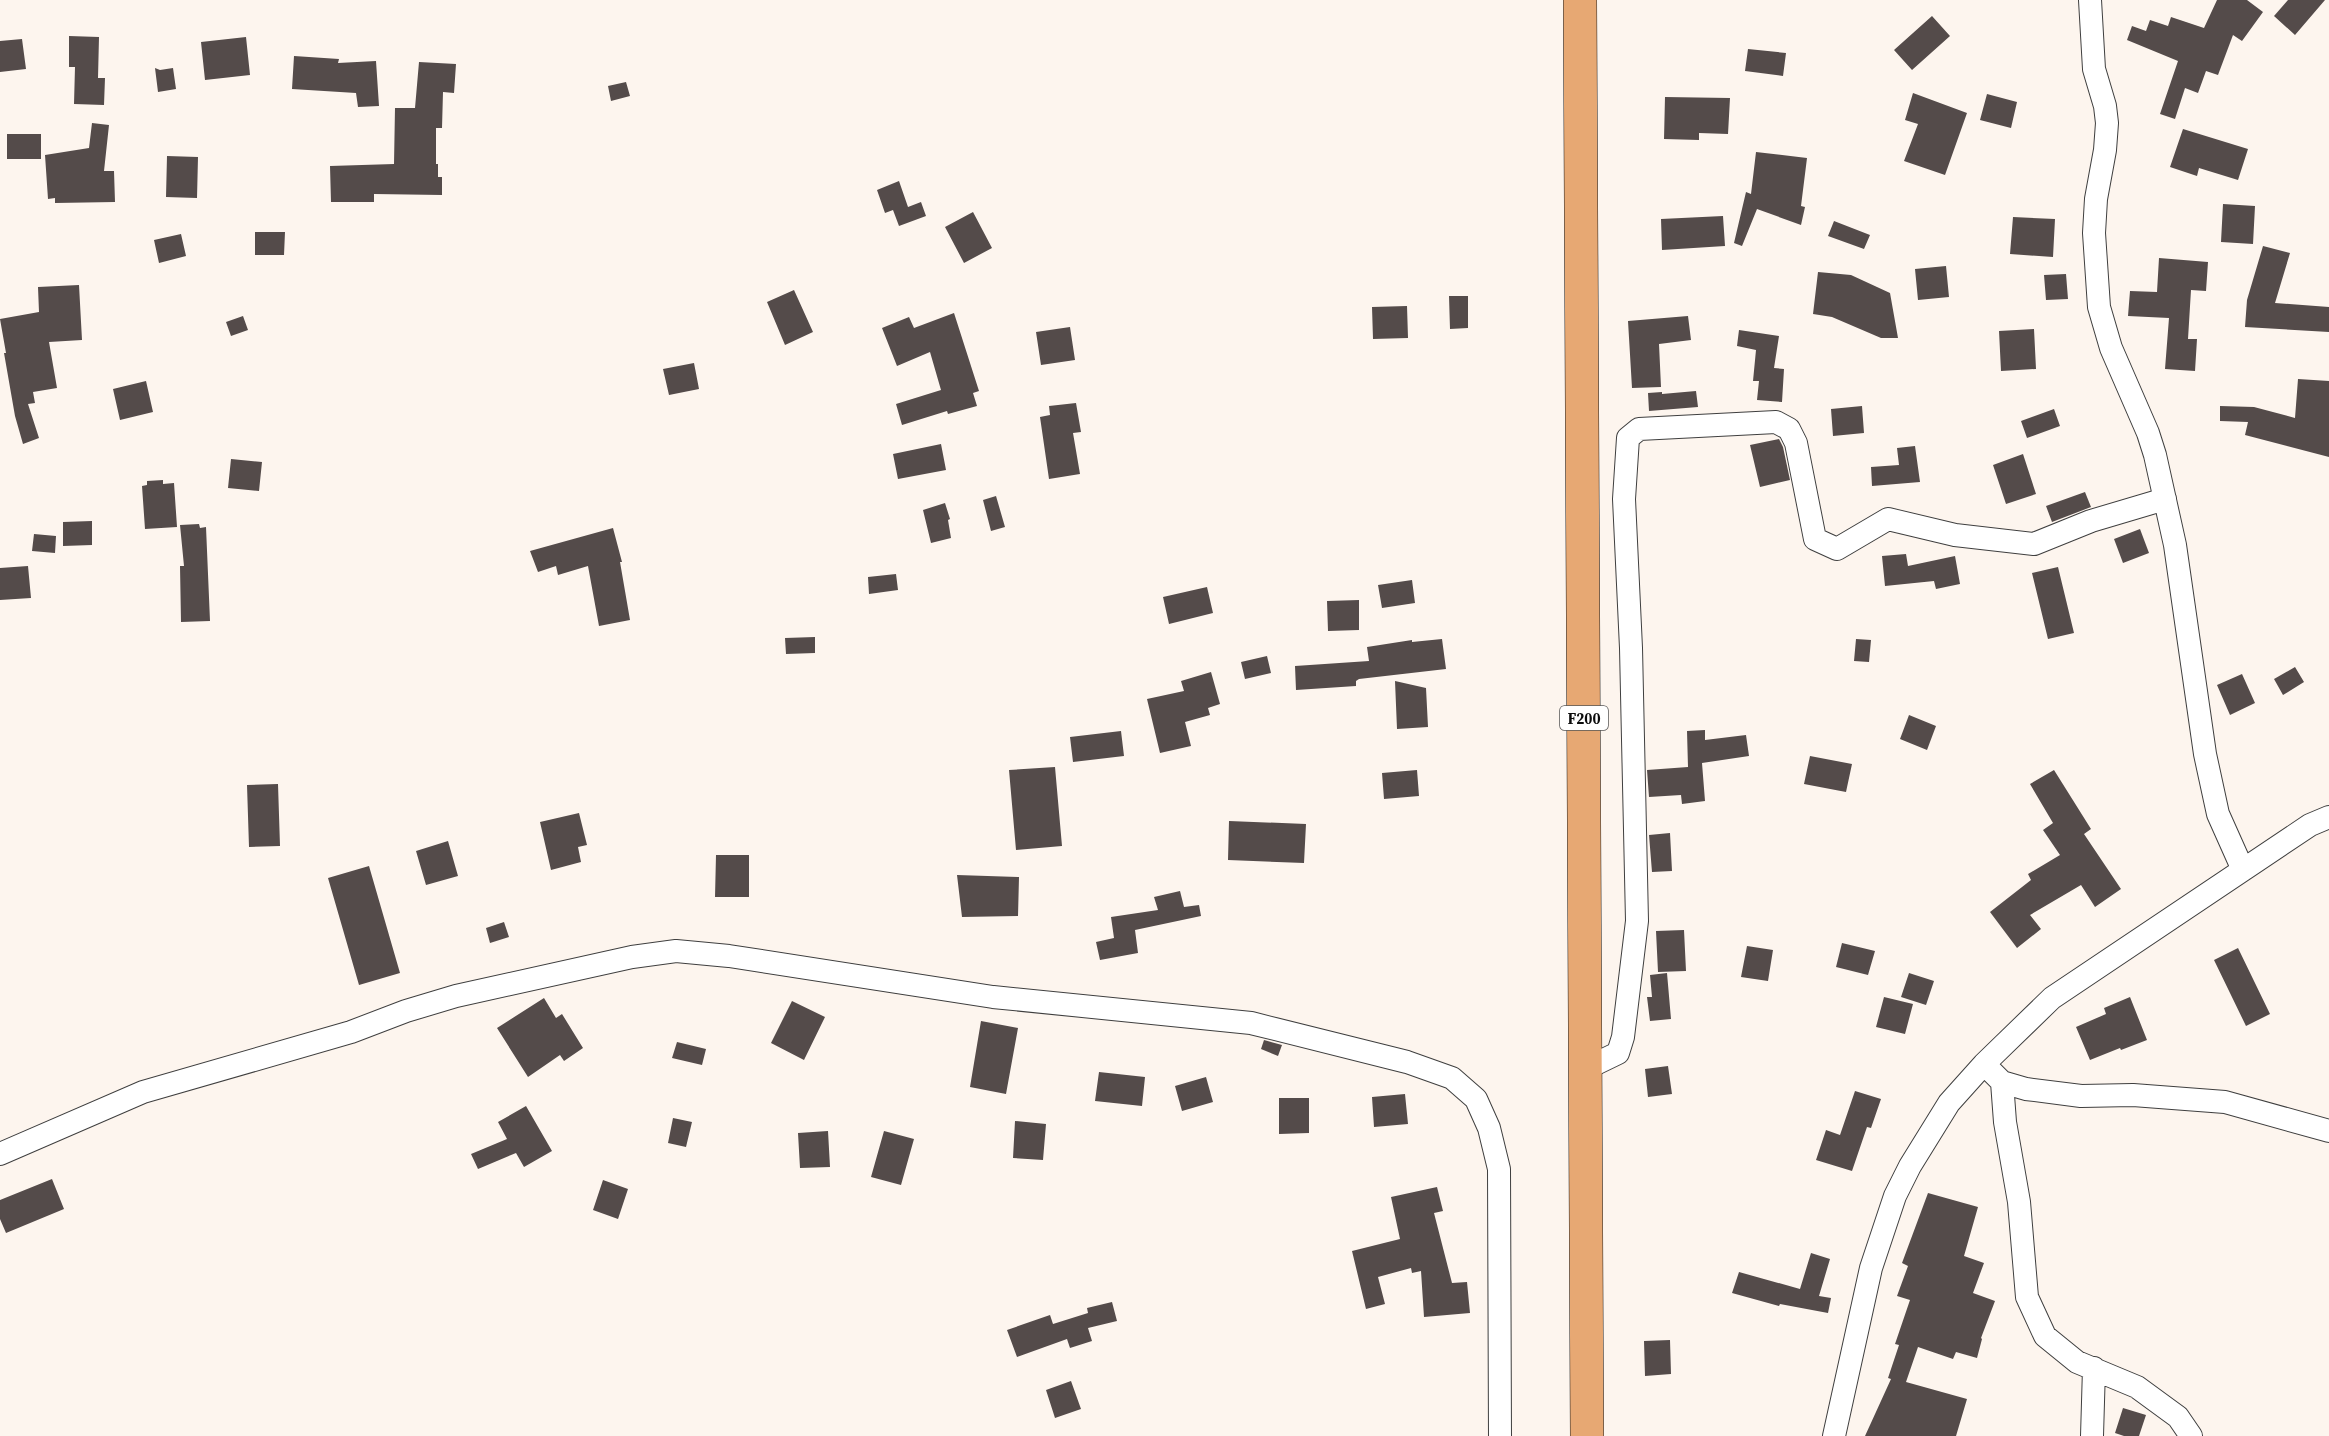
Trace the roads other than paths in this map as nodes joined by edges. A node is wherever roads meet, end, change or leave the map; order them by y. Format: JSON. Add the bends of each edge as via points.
{"nodes":[{"id":1,"x":1580,"y":0,"type":"edge"},
{"id":2,"x":2090,"y":0,"type":"edge"},
{"id":3,"x":2165,"y":499,"type":"junction"},
{"id":4,"x":2329,"y":817,"type":"edge"},
{"id":5,"x":2243,"y":870,"type":"junction"},
{"id":6,"x":1984,"y":1064,"type":"junction"},
{"id":7,"x":1585,"y":1069,"type":"junction"},
{"id":8,"x":2002,"y":1082,"type":"junction"},
{"id":9,"x":2329,"y":1131,"type":"edge"},
{"id":10,"x":0,"y":1154,"type":"edge"},
{"id":11,"x":2094,"y":1368,"type":"junction"},
{"id":12,"x":1500,"y":1436,"type":"edge"},
{"id":13,"x":1587,"y":1436,"type":"edge"},
{"id":14,"x":1834,"y":1436,"type":"edge"},
{"id":15,"x":2092,"y":1436,"type":"edge"},
{"id":16,"x":2191,"y":1436,"type":"edge"}],
"edges":[{"from":1,"to":7,"type":"main road","number":"F200"},
{"from":2,"to":3,"type":"street","via":[[2094,69],[2107,123],[2094,233],[2099,307],[2111,348],[2148,433]]},
{"from":3,"to":5,"type":"street","via":[[2205,754],[2218,813]]},
{"from":3,"to":7,"type":"street","via":[[2091,521],[2034,544],[1955,535],[1888,519],[1837,549],[1815,539],[1796,443],[1789,429],[1782,425],[1776,422],[1639,429],[1628,438],[1624,499],[1637,921],[1618,1053]]},
{"from":4,"to":5,"type":"street","via":[[2310,825]]},
{"from":5,"to":6,"type":"street","via":[[2052,998]]},
{"from":6,"to":8,"type":"street"},
{"from":6,"to":14,"type":"street","via":[[1949,1103],[1896,1196],[1871,1268]]},
{"from":7,"to":13,"type":"main road","number":"F200"},
{"from":8,"to":9,"type":"street","via":[[2062,1095],[2133,1095],[2225,1102]]},
{"from":8,"to":11,"type":"street","via":[[2019,1202],[2027,1297],[2045,1336],[2077,1362]]},
{"from":10,"to":12,"type":"street","via":[[143,1092],[351,1032],[406,1011],[456,996],[676,951],[993,997],[1251,1023],[1407,1062],[1452,1078],[1476,1099],[1489,1128],[1499,1169]]},
{"from":11,"to":15,"type":"street"},
{"from":11,"to":16,"type":"street","via":[[2137,1387],[2178,1417]]}]}
